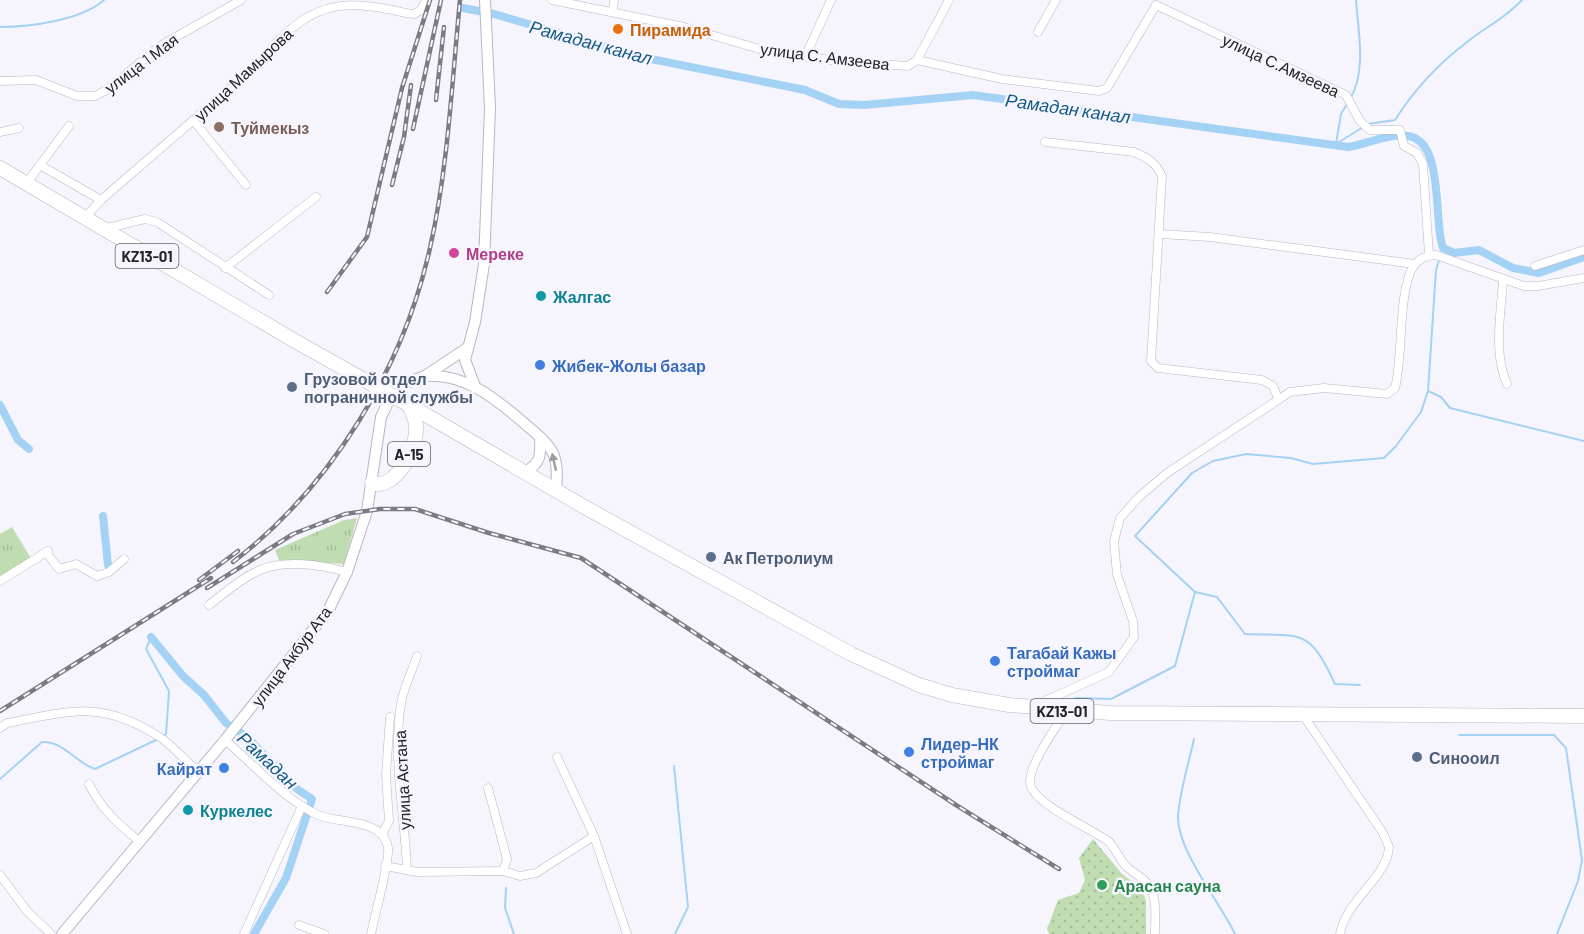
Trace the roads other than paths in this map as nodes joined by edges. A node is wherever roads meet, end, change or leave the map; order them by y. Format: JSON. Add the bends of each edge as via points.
{"nodes":[{"id":1,"x":241,"y":0,"type":"edge"},
{"id":2,"x":426,"y":0,"type":"edge"},
{"id":3,"x":552,"y":0,"type":"edge"},
{"id":4,"x":614,"y":0,"type":"edge"},
{"id":5,"x":831,"y":0,"type":"edge"},
{"id":6,"x":949,"y":0,"type":"edge"},
{"id":7,"x":1056,"y":0,"type":"edge"},
{"id":8,"x":485,"y":2,"type":"edge"},
{"id":9,"x":1157,"y":2,"type":"edge"},
{"id":10,"x":613,"y":11,"type":"junction"},
{"id":11,"x":1038,"y":32,"type":"dead end"},
{"id":12,"x":806,"y":55,"type":"junction"},
{"id":13,"x":917,"y":60,"type":"junction"},
{"id":14,"x":0,"y":81,"type":"edge"},
{"id":15,"x":1099,"y":91,"type":"joint"},
{"id":16,"x":194,"y":120,"type":"junction"},
{"id":17,"x":69,"y":126,"type":"dead end"},
{"id":18,"x":19,"y":128,"type":"dead end"},
{"id":19,"x":0,"y":132,"type":"edge"},
{"id":20,"x":1045,"y":142,"type":"dead end"},
{"id":21,"x":40,"y":165,"type":"junction"},
{"id":22,"x":0,"y":168,"type":"edge"},
{"id":23,"x":26,"y":184,"type":"junction"},
{"id":24,"x":246,"y":185,"type":"dead end"},
{"id":25,"x":316,"y":197,"type":"dead end"},
{"id":26,"x":101,"y":200,"type":"junction"},
{"id":27,"x":84,"y":219,"type":"junction"},
{"id":28,"x":101,"y":229,"type":"junction"},
{"id":29,"x":1160,"y":234,"type":"junction"},
{"id":30,"x":1584,"y":250,"type":"edge"},
{"id":31,"x":1429,"y":255,"type":"junction"},
{"id":32,"x":1415,"y":264,"type":"junction"},
{"id":33,"x":1535,"y":266,"type":"dead end"},
{"id":34,"x":225,"y":268,"type":"junction"},
{"id":35,"x":1584,"y":278,"type":"edge"},
{"id":36,"x":1503,"y":280,"type":"junction"},
{"id":37,"x":269,"y":295,"type":"dead end"},
{"id":38,"x":467,"y":348,"type":"junction"},
{"id":39,"x":424,"y":376,"type":"junction"},
{"id":40,"x":1507,"y":384,"type":"dead end"},
{"id":41,"x":475,"y":386,"type":"junction"},
{"id":42,"x":1278,"y":398,"type":"junction"},
{"id":43,"x":407,"y":404,"type":"junction"},
{"id":44,"x":540,"y":438,"type":"junction"},
{"id":45,"x":525,"y":471,"type":"junction"},
{"id":46,"x":372,"y":483,"type":"junction"},
{"id":47,"x":556,"y":490,"type":"junction"},
{"id":48,"x":124,"y":559,"type":"dead end"},
{"id":49,"x":347,"y":572,"type":"junction"},
{"id":50,"x":0,"y":581,"type":"edge"},
{"id":51,"x":209,"y":605,"type":"dead end"},
{"id":52,"x":417,"y":656,"type":"dead end"},
{"id":53,"x":1032,"y":707,"type":"junction"},
{"id":54,"x":1065,"y":711,"type":"junction"},
{"id":55,"x":1302,"y":714,"type":"junction"},
{"id":56,"x":1584,"y":716,"type":"edge"},
{"id":57,"x":390,"y":717,"type":"dead end"},
{"id":58,"x":0,"y":728,"type":"edge"},
{"id":59,"x":225,"y":740,"type":"junction"},
{"id":60,"x":557,"y":757,"type":"dead end"},
{"id":61,"x":198,"y":771,"type":"junction"},
{"id":62,"x":89,"y":784,"type":"dead end"},
{"id":63,"x":488,"y":788,"type":"dead end"},
{"id":64,"x":302,"y":806,"type":"junction"},
{"id":65,"x":382,"y":834,"type":"junction"},
{"id":66,"x":594,"y":836,"type":"junction"},
{"id":67,"x":140,"y":841,"type":"junction"},
{"id":68,"x":385,"y":866,"type":"junction"},
{"id":69,"x":408,"y":870,"type":"junction"},
{"id":70,"x":503,"y":871,"type":"junction"},
{"id":71,"x":0,"y":875,"type":"edge"},
{"id":72,"x":299,"y":925,"type":"dead end"},
{"id":73,"x":51,"y":934,"type":"edge"},
{"id":74,"x":62,"y":934,"type":"edge"},
{"id":75,"x":244,"y":934,"type":"edge"},
{"id":76,"x":324,"y":934,"type":"edge"},
{"id":77,"x":371,"y":934,"type":"edge"},
{"id":78,"x":627,"y":934,"type":"edge"},
{"id":79,"x":1155,"y":934,"type":"edge"},
{"id":80,"x":1340,"y":934,"type":"edge"}],
"edges":[{"from":1,"to":14,"type":"street","name":"улица 1 Мая","via":[[160,45],[95,96],[77,96],[36,80]]},
{"from":2,"to":16,"type":"street","name":"улица Мамырова","via":[[422,10],[414,14],[341,4],[319,9],[285,34],[264,59]]},
{"from":3,"to":10,"type":"street","name":"улица С. Амзеева"},
{"from":4,"to":10,"type":"street"},
{"from":5,"to":12,"type":"street"},
{"from":6,"to":13,"type":"street"},
{"from":7,"to":11,"type":"street"},
{"from":8,"to":38,"type":"main road","via":[[489,108],[484,264]]},
{"from":9,"to":15,"type":"street","name":"улица С.Амзеева","via":[[1107,88]]},
{"from":9,"to":31,"type":"street","name":"улица С.Амзеева","via":[[1346,95],[1360,121],[1370,130],[1400,129],[1404,146],[1418,153],[1423,164]]},
{"from":10,"to":12,"type":"street","name":"улица С. Амзеева","via":[[766,51]]},
{"from":12,"to":13,"type":"street","name":"улица С. Амзеева","via":[[908,66]]},
{"from":13,"to":15,"type":"street","name":"улица С. Амзеева","via":[[1002,79]]},
{"from":16,"to":24,"type":"street"},
{"from":16,"to":26,"type":"street","name":"улица Мамырова"},
{"from":17,"to":21,"type":"street"},
{"from":18,"to":19,"type":"street"},
{"from":20,"to":29,"type":"street","via":[[1134,152],[1157,166],[1162,176]]},
{"from":21,"to":23,"type":"street"},
{"from":21,"to":26,"type":"street"},
{"from":22,"to":23,"type":"highway","number":"KZ13-01"},
{"from":23,"to":27,"type":"highway","number":"KZ13-01"},
{"from":25,"to":34,"type":"street"},
{"from":26,"to":27,"type":"street","name":"улица Мамырова"},
{"from":27,"to":28,"type":"highway","number":"KZ13-01"},
{"from":28,"to":34,"type":"street","via":[[151,220]]},
{"from":28,"to":43,"type":"highway","number":"KZ13-01","bridge":true},
{"from":29,"to":32,"type":"street"},
{"from":29,"to":42,"type":"street","via":[[1151,361],[1158,368],[1262,380],[1273,386]]},
{"from":30,"to":33,"type":"street"},
{"from":31,"to":32,"type":"street"},
{"from":31,"to":36,"type":"street"},
{"from":32,"to":42,"type":"street","via":[[1409,279],[1396,382],[1391,392],[1324,388],[1299,390]]},
{"from":34,"to":37,"type":"street"},
{"from":35,"to":36,"type":"street","via":[[1538,286]]},
{"from":36,"to":40,"type":"street","via":[[1499,334],[1501,369]]},
{"from":38,"to":39,"type":"main road","name":"улица Акбур Ата"},
{"from":38,"to":41,"type":"main road","via":[[465,360]]},
{"from":39,"to":41,"type":"main road","via":[[455,378]]},
{"from":39,"to":46,"type":"main road","name":"улица Акбур Ата","via":[[393,392],[386,405]]},
{"from":41,"to":44,"type":"main road"},
{"from":42,"to":53,"type":"street","via":[[1167,473],[1120,519],[1114,541],[1117,575],[1133,621],[1134,637],[1109,672]]},
{"from":43,"to":45,"type":"highway","number":"KZ13-01"},
{"from":43,"to":46,"type":"highway","number":"A-15","via":[[416,426],[410,452],[387,484]]},
{"from":44,"to":45,"type":"main road","via":[[540,459]]},
{"from":47,"to":44,"type":"main road","one_way":true,"via":[[555,458]]},
{"from":45,"to":47,"type":"highway","number":"KZ13-01"},
{"from":46,"to":49,"type":"main road","name":"улица Акбур Ата"},
{"from":47,"to":53,"type":"highway","number":"KZ13-01","via":[[885,672],[952,694]]},
{"from":48,"to":50,"type":"street","via":[[109,572],[97,576],[76,564],[59,569],[47,552]]},
{"from":49,"to":51,"type":"street","via":[[330,567],[286,565],[261,569]]},
{"from":49,"to":59,"type":"main road","name":"улица Акбур Ата","via":[[315,631]]},
{"from":52,"to":69,"type":"street","name":"улица Астана","via":[[401,702],[399,722]]},
{"from":53,"to":54,"type":"highway","number":"KZ13-01"},
{"from":54,"to":55,"type":"highway","number":"KZ13-01"},
{"from":54,"to":79,"type":"street","via":[[1034,766],[1030,783],[1034,794],[1111,844],[1125,866],[1149,885],[1155,898]]},
{"from":55,"to":56,"type":"highway","number":"KZ13-01"},
{"from":55,"to":80,"type":"street","via":[[1389,843],[1387,859],[1344,918]]},
{"from":57,"to":65,"type":"street","name":"улица Астана","via":[[386,775],[389,821]]},
{"from":58,"to":61,"type":"street","via":[[7,723],[80,709],[113,714],[163,739]]},
{"from":59,"to":61,"type":"main road","name":"улица Акбур Ата"},
{"from":59,"to":64,"type":"street","name":"улица Астана"},
{"from":60,"to":66,"type":"street"},
{"from":61,"to":67,"type":"main road","name":"улица Акбур Ата"},
{"from":62,"to":67,"type":"street","via":[[110,817]]},
{"from":63,"to":70,"type":"street","via":[[507,859]]},
{"from":64,"to":65,"type":"street","name":"улица Астана","via":[[320,816]]},
{"from":64,"to":75,"type":"street"},
{"from":65,"to":68,"type":"street","name":"улица Астана","via":[[388,849]]},
{"from":66,"to":70,"type":"street","via":[[536,873],[520,876]]},
{"from":66,"to":78,"type":"street"},
{"from":67,"to":74,"type":"main road","name":"улица Акбур Ата"},
{"from":68,"to":69,"type":"street"},
{"from":68,"to":77,"type":"street","name":"улица Астана"},
{"from":69,"to":70,"type":"street"},
{"from":71,"to":73,"type":"street","via":[[27,911]]},
{"from":72,"to":76,"type":"street"}]}
